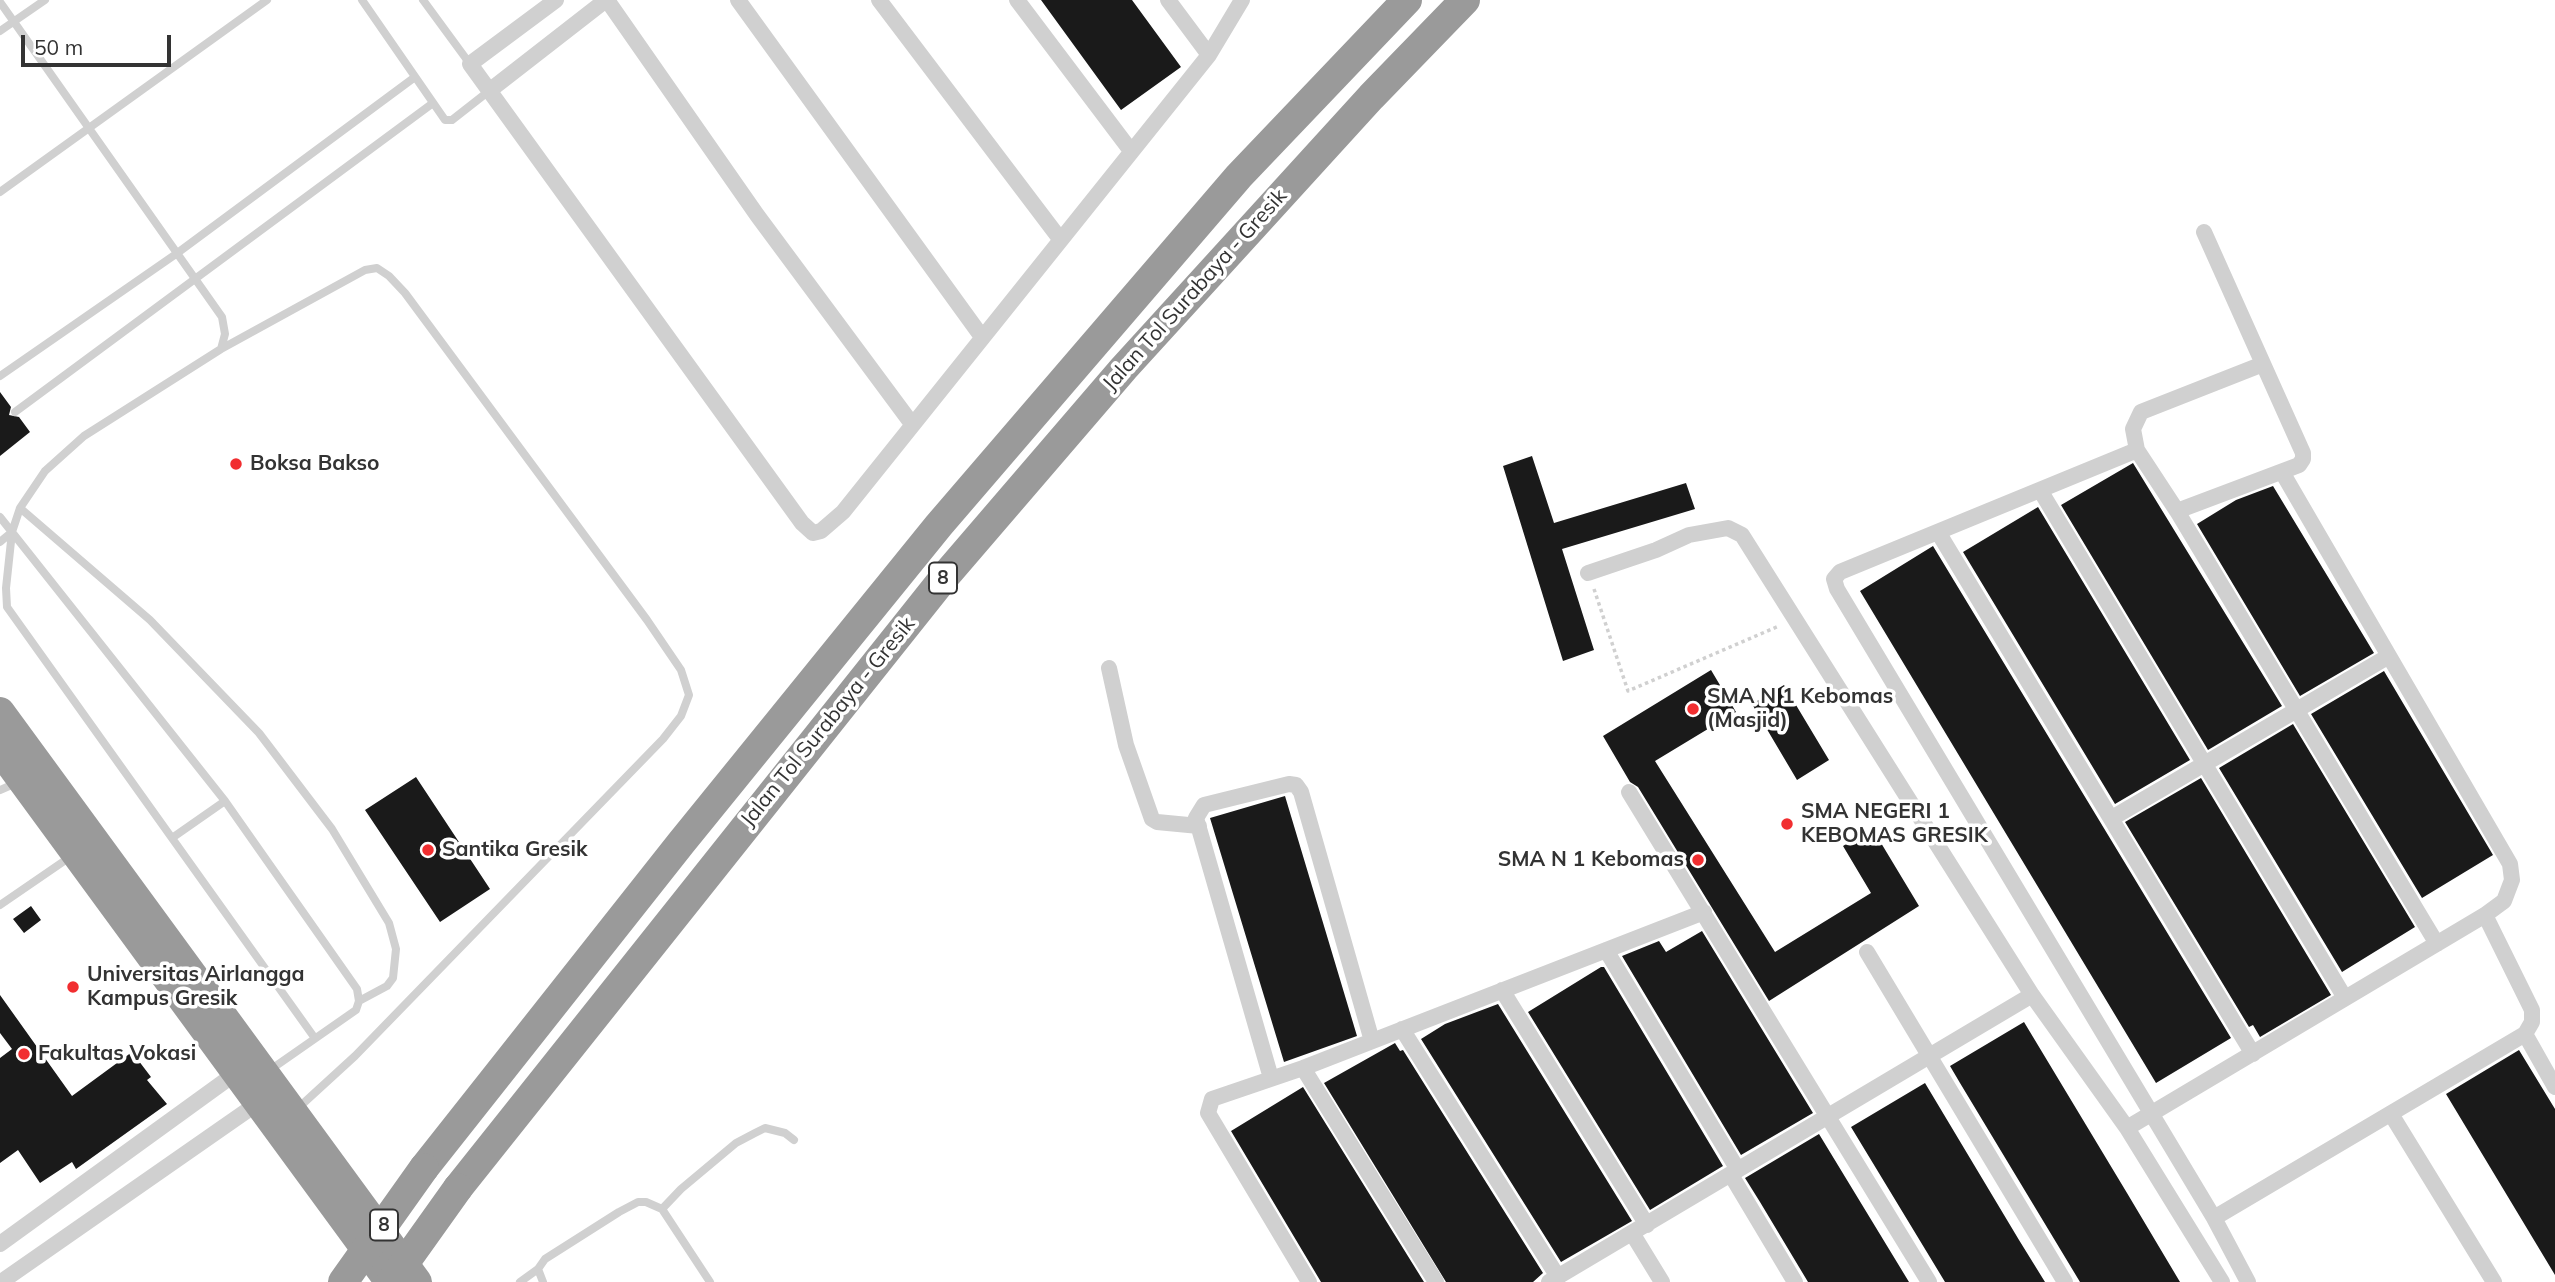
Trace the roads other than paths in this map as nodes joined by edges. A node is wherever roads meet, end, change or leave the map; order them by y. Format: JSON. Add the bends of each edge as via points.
{"nodes":[{"id":1,"x":45,"y":0,"type":"edge"},
{"id":2,"x":267,"y":0,"type":"edge"},
{"id":3,"x":362,"y":0,"type":"edge"},
{"id":4,"x":423,"y":0,"type":"edge"},
{"id":5,"x":556,"y":0,"type":"edge"},
{"id":6,"x":606,"y":0,"type":"edge"},
{"id":7,"x":738,"y":0,"type":"edge"},
{"id":8,"x":879,"y":0,"type":"edge"},
{"id":9,"x":1017,"y":0,"type":"edge"},
{"id":10,"x":1168,"y":0,"type":"edge"},
{"id":11,"x":1242,"y":0,"type":"edge"},
{"id":12,"x":1383,"y":0,"type":"edge"},
{"id":13,"x":1407,"y":0,"type":"edge"},
{"id":14,"x":1465,"y":0,"type":"edge"},
{"id":15,"x":0,"y":2,"type":"edge"},
{"id":16,"x":14,"y":22,"type":"junction"},
{"id":17,"x":0,"y":31,"type":"edge"},
{"id":18,"x":1209,"y":55,"type":"junction"},
{"id":19,"x":1347,"y":62,"type":"junction"},
{"id":20,"x":470,"y":64,"type":"junction"},
{"id":21,"x":415,"y":76,"type":"junction"},
{"id":22,"x":489,"y":91,"type":"junction"},
{"id":23,"x":433,"y":103,"type":"junction"},
{"id":24,"x":88,"y":129,"type":"junction"},
{"id":25,"x":1131,"y":151,"type":"junction"},
{"id":26,"x":0,"y":191,"type":"edge"},
{"id":27,"x":2204,"y":232,"type":"dead end"},
{"id":28,"x":1060,"y":239,"type":"junction"},
{"id":29,"x":176,"y":254,"type":"junction"},
{"id":30,"x":195,"y":278,"type":"junction"},
{"id":31,"x":982,"y":337,"type":"junction"},
{"id":32,"x":221,"y":349,"type":"junction"},
{"id":33,"x":2263,"y":364,"type":"junction"},
{"id":34,"x":0,"y":376,"type":"edge"},
{"id":35,"x":15,"y":412,"type":"dead end"},
{"id":36,"x":912,"y":424,"type":"junction"},
{"id":37,"x":2137,"y":450,"type":"junction"},
{"id":38,"x":2282,"y":472,"type":"junction"},
{"id":39,"x":2040,"y":490,"type":"junction"},
{"id":40,"x":20,"y":508,"type":"junction"},
{"id":41,"x":2177,"y":511,"type":"junction"},
{"id":42,"x":0,"y":517,"type":"edge"},
{"id":43,"x":12,"y":532,"type":"junction"},
{"id":44,"x":1938,"y":532,"type":"junction"},
{"id":45,"x":0,"y":542,"type":"edge"},
{"id":46,"x":1588,"y":573,"type":"road end"},
{"id":47,"x":2389,"y":656,"type":"junction"},
{"id":48,"x":1109,"y":668,"type":"dead end"},
{"id":49,"x":2296,"y":709,"type":"junction"},
{"id":50,"x":0,"y":712,"type":"edge"},
{"id":51,"x":0,"y":750,"type":"edge"},
{"id":52,"x":2206,"y":763,"type":"junction"},
{"id":53,"x":22,"y":780,"type":"edge"},
{"id":54,"x":1629,"y":792,"type":"dead end"},
{"id":55,"x":225,"y":801,"type":"junction"},
{"id":56,"x":2112,"y":818,"type":"junction"},
{"id":57,"x":1199,"y":825,"type":"junction"},
{"id":58,"x":172,"y":838,"type":"junction"},
{"id":59,"x":75,"y":853,"type":"junction"},
{"id":60,"x":0,"y":905,"type":"edge"},
{"id":61,"x":1704,"y":912,"type":"junction"},
{"id":62,"x":2485,"y":915,"type":"junction"},
{"id":63,"x":2437,"y":944,"type":"junction"},
{"id":64,"x":1606,"y":950,"type":"junction"},
{"id":65,"x":1867,"y":952,"type":"dead end"},
{"id":66,"x":1502,"y":990,"type":"junction"},
{"id":67,"x":2032,"y":995,"type":"junction"},
{"id":68,"x":2346,"y":999,"type":"junction"},
{"id":69,"x":359,"y":1001,"type":"junction"},
{"id":70,"x":1402,"y":1029,"type":"junction"},
{"id":71,"x":2525,"y":1034,"type":"junction"},
{"id":72,"x":314,"y":1037,"type":"junction"},
{"id":73,"x":1372,"y":1041,"type":"junction"},
{"id":74,"x":2253,"y":1054,"type":"junction"},
{"id":75,"x":1929,"y":1057,"type":"junction"},
{"id":76,"x":1303,"y":1068,"type":"junction"},
{"id":77,"x":251,"y":1073,"type":"junction"},
{"id":78,"x":2552,"y":1077,"type":"edge"},
{"id":79,"x":1271,"y":1078,"type":"junction"},
{"id":80,"x":258,"y":1103,"type":"junction"},
{"id":81,"x":294,"y":1112,"type":"junction"},
{"id":82,"x":2151,"y":1114,"type":"junction"},
{"id":83,"x":2391,"y":1114,"type":"junction"},
{"id":84,"x":1829,"y":1116,"type":"junction"},
{"id":85,"x":2127,"y":1128,"type":"junction"},
{"id":86,"x":794,"y":1140,"type":"dead end"},
{"id":87,"x":1735,"y":1172,"type":"junction"},
{"id":88,"x":662,"y":1209,"type":"junction"},
{"id":89,"x":2214,"y":1218,"type":"junction"},
{"id":90,"x":1640,"y":1229,"type":"junction"},
{"id":91,"x":0,"y":1244,"type":"edge"},
{"id":92,"x":538,"y":1269,"type":"junction"},
{"id":93,"x":1554,"y":1280,"type":"edge"},
{"id":94,"x":1,"y":1282,"type":"edge"},
{"id":95,"x":344,"y":1282,"type":"edge"},
{"id":96,"x":391,"y":1282,"type":"edge"},
{"id":97,"x":417,"y":1282,"type":"edge"},
{"id":98,"x":520,"y":1282,"type":"edge"},
{"id":99,"x":543,"y":1282,"type":"edge"},
{"id":100,"x":710,"y":1282,"type":"edge"},
{"id":101,"x":1309,"y":1282,"type":"edge"},
{"id":102,"x":1436,"y":1282,"type":"edge"},
{"id":103,"x":1662,"y":1282,"type":"edge"},
{"id":104,"x":1795,"y":1282,"type":"edge"},
{"id":105,"x":1929,"y":1282,"type":"edge"},
{"id":106,"x":2065,"y":1282,"type":"edge"},
{"id":107,"x":2222,"y":1282,"type":"edge"},
{"id":108,"x":2248,"y":1282,"type":"edge"},
{"id":109,"x":2494,"y":1282,"type":"edge"}],
"edges":[{"from":1,"to":16,"type":"lane"},
{"from":2,"to":24,"type":"lane"},
{"from":3,"to":21,"type":"lane"},
{"from":4,"to":20,"type":"lane"},
{"from":5,"to":20,"type":"street"},
{"from":6,"to":22,"type":"street"},
{"from":6,"to":36,"type":"street"},
{"from":7,"to":31,"type":"street"},
{"from":8,"to":28,"type":"street"},
{"from":9,"to":25,"type":"street"},
{"from":10,"to":18,"type":"street"},
{"from":11,"to":18,"type":"street"},
{"from":12,"to":19,"type":"highway"},
{"from":13,"to":19,"type":"highway","name":"Jalan Tol Surabaya - Gresik","number":"8"},
{"from":14,"to":96,"type":"highway","name":"Jalan Tol Surabaya - Gresik","number":"8","bridge":true,"via":[[1124,368],[947,574],[458,1188]]},
{"from":15,"to":16,"type":"lane"},
{"from":16,"to":17,"type":"lane"},
{"from":16,"to":24,"type":"lane"},
{"from":18,"to":25,"type":"street"},
{"from":19,"to":95,"type":"highway","name":"Jalan Tol Surabaya - Gresik","number":"8","bridge":true,"via":[[1240,176],[939,525],[424,1168]]},
{"from":20,"to":22,"type":"street"},
{"from":21,"to":23,"type":"lane"},
{"from":21,"to":29,"type":"lane"},
{"from":22,"to":23,"type":"lane","via":[[449,121]]},
{"from":22,"to":36,"type":"street","via":[[811,532],[818,533],[843,512]]},
{"from":23,"to":30,"type":"lane"},
{"from":24,"to":26,"type":"lane"},
{"from":24,"to":29,"type":"lane"},
{"from":25,"to":28,"type":"street"},
{"from":27,"to":33,"type":"street"},
{"from":28,"to":31,"type":"street"},
{"from":29,"to":30,"type":"lane"},
{"from":29,"to":34,"type":"lane"},
{"from":30,"to":32,"type":"lane","via":[[222,317],[225,334]]},
{"from":30,"to":35,"type":"lane"},
{"from":31,"to":36,"type":"street"},
{"from":32,"to":40,"type":"lane","via":[[84,436],[45,471]]},
{"from":32,"to":81,"type":"lane","via":[[365,270],[377,268],[388,276],[647,620],[681,670],[689,695],[681,716],[663,739],[355,1056]]},
{"from":33,"to":37,"type":"street","via":[[2141,412],[2133,429]]},
{"from":33,"to":38,"type":"street","via":[[2303,453],[2299,466]]},
{"from":37,"to":39,"type":"street"},
{"from":37,"to":41,"type":"street"},
{"from":38,"to":41,"type":"street"},
{"from":38,"to":47,"type":"street"},
{"from":39,"to":44,"type":"street"},
{"from":39,"to":52,"type":"street"},
{"from":40,"to":43,"type":"lane"},
{"from":40,"to":69,"type":"lane","via":[[150,620],[259,733],[332,829],[388,923],[396,949],[393,978]]},
{"from":41,"to":49,"type":"street"},
{"from":42,"to":43,"type":"lane"},
{"from":43,"to":45,"type":"lane"},
{"from":43,"to":55,"type":"lane"},
{"from":43,"to":58,"type":"lane","via":[[7,607]]},
{"from":44,"to":56,"type":"street"},
{"from":44,"to":82,"type":"street","via":[[1840,572],[1834,579],[1837,589]]},
{"from":46,"to":67,"type":"street","via":[[1689,535],[1728,528],[1742,535]]},
{"from":47,"to":49,"type":"street"},
{"from":47,"to":62,"type":"street","via":[[2510,864],[2512,880],[2504,901]]},
{"from":48,"to":57,"type":"street","via":[[1126,745],[1152,819]]},
{"from":49,"to":52,"type":"street"},
{"from":49,"to":63,"type":"street"},
{"from":50,"to":53,"type":"highway"},
{"from":51,"to":53,"type":"highway"},
{"from":52,"to":56,"type":"street"},
{"from":52,"to":68,"type":"street"},
{"from":53,"to":59,"type":"highway"},
{"from":53,"to":77,"type":"highway"},
{"from":54,"to":61,"type":"street"},
{"from":55,"to":58,"type":"lane"},
{"from":55,"to":69,"type":"lane","via":[[349,976]]},
{"from":56,"to":74,"type":"street"},
{"from":57,"to":73,"type":"street","via":[[1198,810],[1204,805],[1296,785]]},
{"from":57,"to":79,"type":"street"},
{"from":58,"to":72,"type":"lane"},
{"from":59,"to":60,"type":"lane"},
{"from":59,"to":77,"type":"highway"},
{"from":61,"to":64,"type":"street"},
{"from":61,"to":84,"type":"street"},
{"from":62,"to":63,"type":"street"},
{"from":62,"to":71,"type":"street","via":[[2532,1010]]},
{"from":63,"to":68,"type":"street"},
{"from":64,"to":66,"type":"street"},
{"from":64,"to":87,"type":"street"},
{"from":65,"to":75,"type":"street"},
{"from":66,"to":70,"type":"street"},
{"from":66,"to":90,"type":"street"},
{"from":67,"to":75,"type":"street"},
{"from":67,"to":85,"type":"street"},
{"from":68,"to":74,"type":"street"},
{"from":69,"to":72,"type":"lane","via":[[356,1010]]},
{"from":70,"to":73,"type":"street"},
{"from":70,"to":93,"type":"street"},
{"from":71,"to":78,"type":"street"},
{"from":71,"to":83,"type":"street"},
{"from":72,"to":77,"type":"lane"},
{"from":73,"to":76,"type":"street"},
{"from":74,"to":82,"type":"street"},
{"from":75,"to":84,"type":"street"},
{"from":75,"to":106,"type":"street"},
{"from":76,"to":79,"type":"street"},
{"from":76,"to":102,"type":"street"},
{"from":77,"to":80,"type":"highway"},
{"from":77,"to":81,"type":"highway"},
{"from":77,"to":91,"type":"street"},
{"from":79,"to":101,"type":"street","via":[[1212,1099],[1208,1113]]},
{"from":80,"to":94,"type":"street"},
{"from":80,"to":96,"type":"highway"},
{"from":81,"to":97,"type":"highway"},
{"from":82,"to":85,"type":"street"},
{"from":82,"to":89,"type":"street"},
{"from":83,"to":89,"type":"street"},
{"from":83,"to":109,"type":"street"},
{"from":84,"to":87,"type":"street"},
{"from":84,"to":105,"type":"street"},
{"from":85,"to":107,"type":"street"},
{"from":86,"to":88,"type":"lane","via":[[765,1128],[755,1133],[736,1143]]},
{"from":87,"to":90,"type":"street"},
{"from":87,"to":104,"type":"street"},
{"from":88,"to":92,"type":"lane","via":[[638,1202],[545,1259]]},
{"from":88,"to":100,"type":"lane"},
{"from":89,"to":108,"type":"street"},
{"from":90,"to":93,"type":"street"},
{"from":90,"to":103,"type":"street"},
{"from":92,"to":98,"type":"lane"},
{"from":92,"to":99,"type":"lane"}]}
